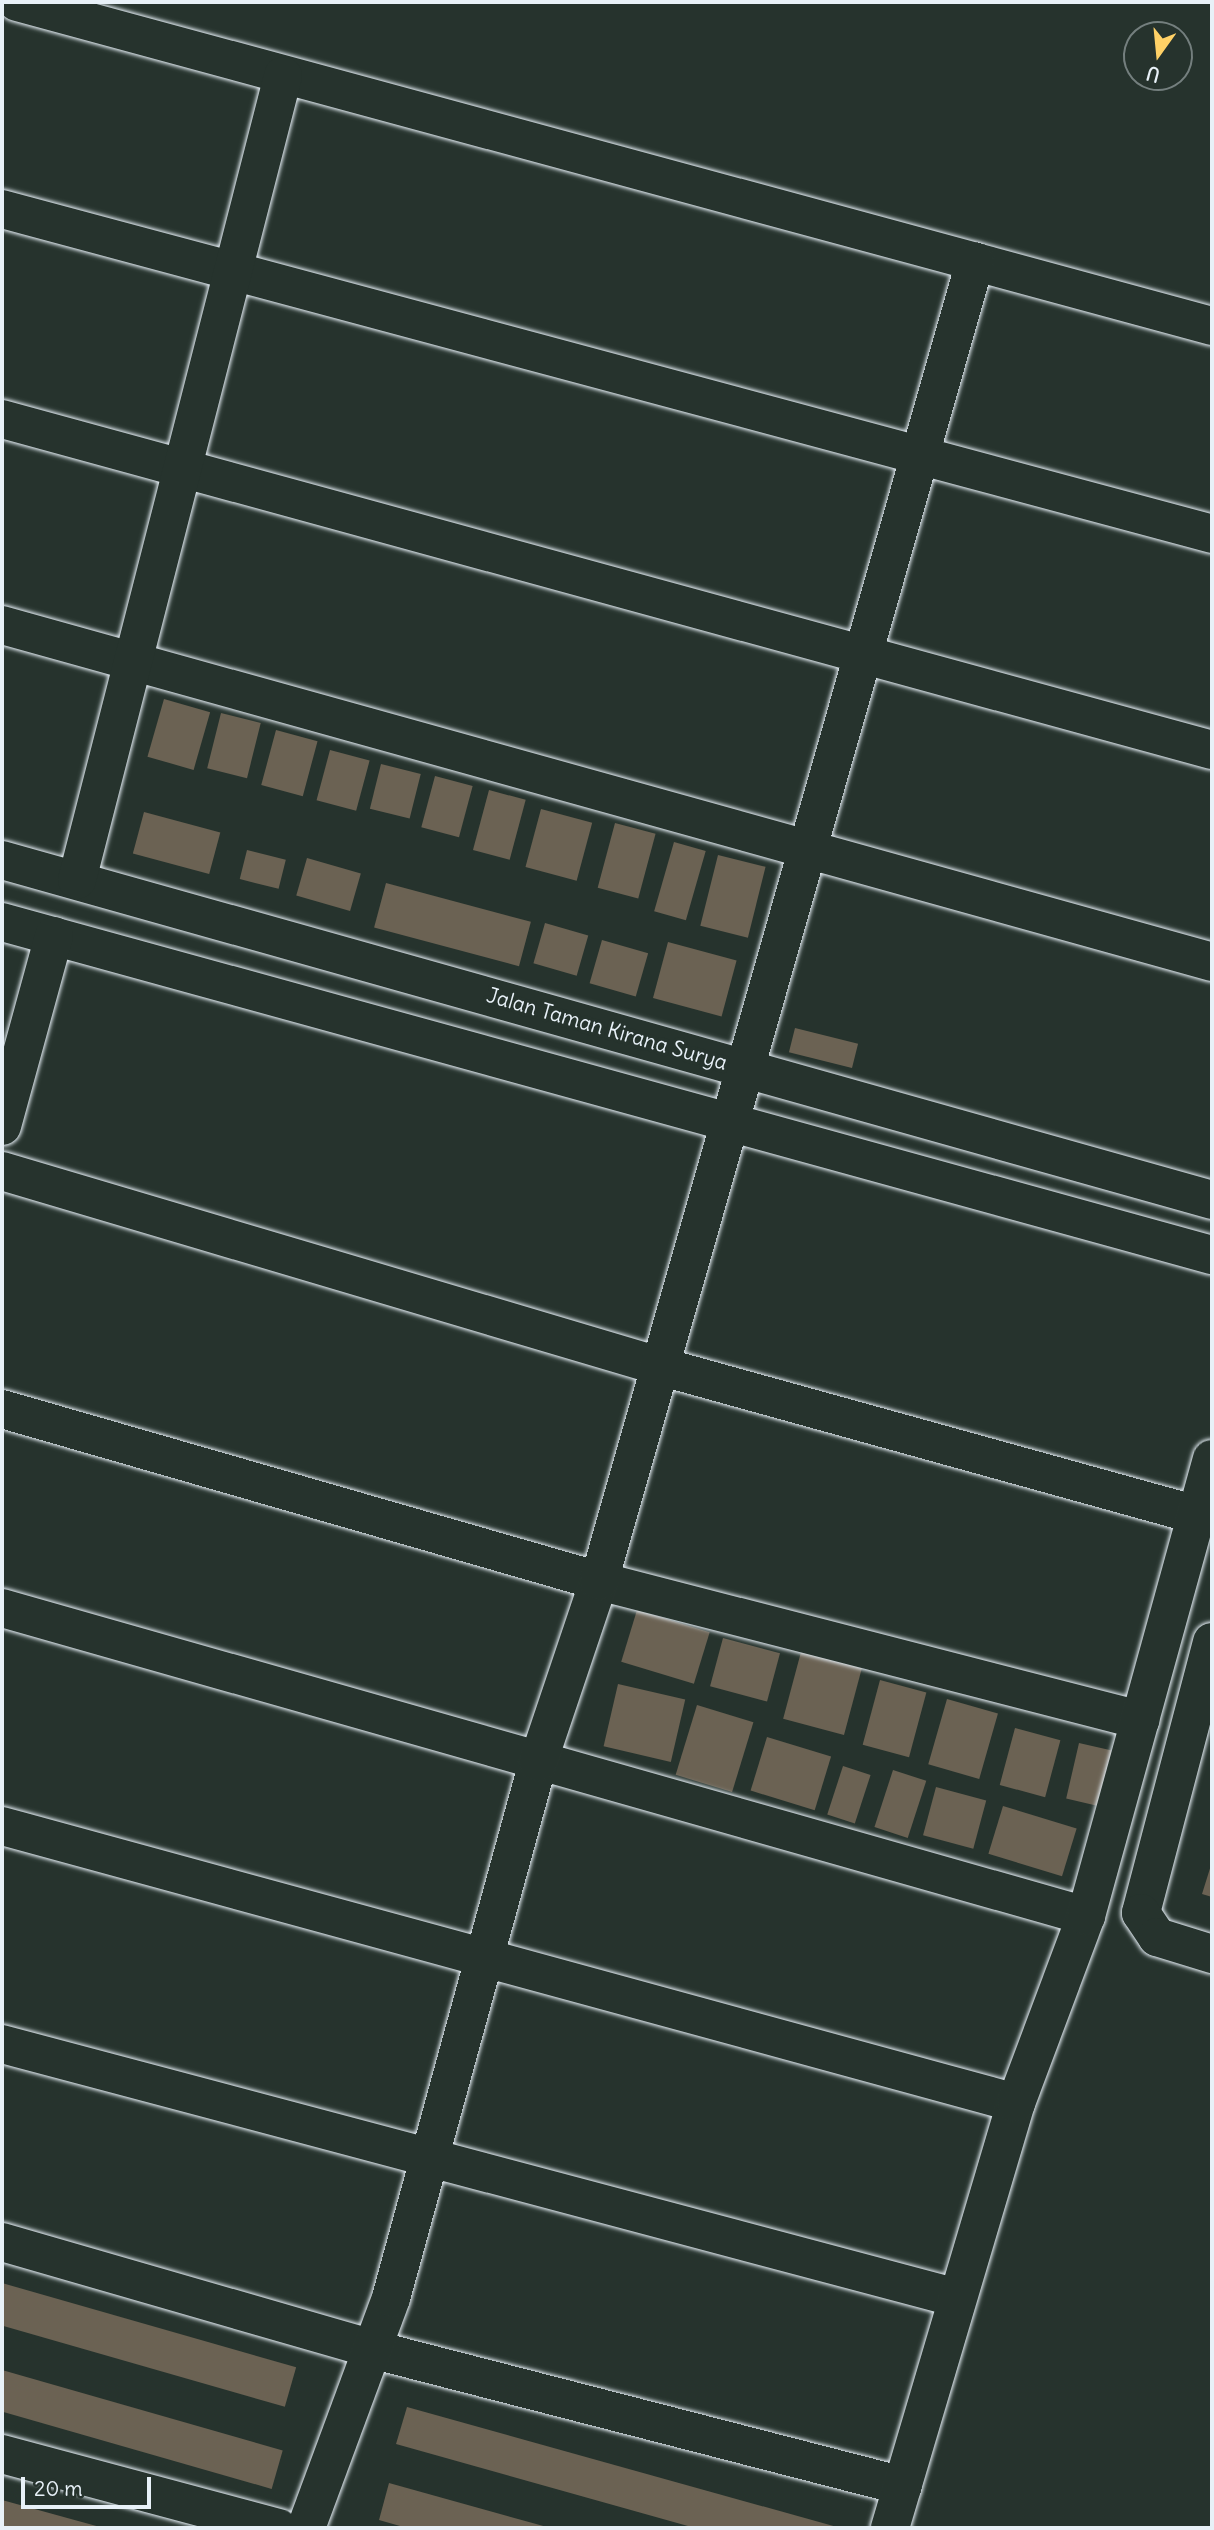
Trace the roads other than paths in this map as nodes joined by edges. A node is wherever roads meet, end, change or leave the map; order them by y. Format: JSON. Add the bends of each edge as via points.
{"nodes":[{"id":1,"x":17,"y":2,"type":"edge"},
{"id":2,"x":283,"y":76,"type":"junction"},
{"id":3,"x":2,"y":209,"type":"edge"},
{"id":4,"x":975,"y":262,"type":"junction"},
{"id":5,"x":232,"y":273,"type":"junction"},
{"id":6,"x":1212,"y":327,"type":"edge"},
{"id":7,"x":2,"y":419,"type":"edge"},
{"id":8,"x":917,"y":456,"type":"junction"},
{"id":9,"x":182,"y":468,"type":"junction"},
{"id":10,"x":1212,"y":534,"type":"edge"},
{"id":11,"x":2,"y":625,"type":"edge"},
{"id":12,"x":862,"y":654,"type":"junction"},
{"id":13,"x":133,"y":662,"type":"junction"},
{"id":14,"x":1212,"y":750,"type":"edge"},
{"id":15,"x":809,"y":845,"type":"junction"},
{"id":16,"x":2,"y":860,"type":"edge"},
{"id":17,"x":77,"y":880,"type":"junction"},
{"id":18,"x":2,"y":922,"type":"edge"},
{"id":19,"x":54,"y":936,"type":"junction"},
{"id":20,"x":1212,"y":962,"type":"edge"},
{"id":21,"x":743,"y":1067,"type":"junction"},
{"id":22,"x":726,"y":1125,"type":"junction"},
{"id":23,"x":2,"y":1126,"type":"edge"},
{"id":24,"x":2,"y":1171,"type":"edge"},
{"id":25,"x":1212,"y":1200,"type":"edge"},
{"id":26,"x":1212,"y":1255,"type":"edge"},
{"id":27,"x":659,"y":1366,"type":"junction"},
{"id":28,"x":2,"y":1409,"type":"edge"},
{"id":29,"x":1212,"y":1459,"type":"edge"},
{"id":30,"x":1197,"y":1514,"type":"junction"},
{"id":31,"x":599,"y":1581,"type":"junction"},
{"id":32,"x":2,"y":1608,"type":"edge"},
{"id":33,"x":1212,"y":1642,"type":"edge"},
{"id":34,"x":1140,"y":1720,"type":"junction"},
{"id":35,"x":1202,"y":1724,"type":"edge"},
{"id":36,"x":538,"y":1762,"type":"junction"},
{"id":37,"x":2,"y":1826,"type":"edge"},
{"id":38,"x":1086,"y":1916,"type":"junction"},
{"id":39,"x":1212,"y":1954,"type":"edge"},
{"id":40,"x":484,"y":1960,"type":"junction"},
{"id":41,"x":2,"y":2044,"type":"edge"},
{"id":42,"x":1016,"y":2103,"type":"junction"},
{"id":43,"x":430,"y":2162,"type":"junction"},
{"id":44,"x":2,"y":2242,"type":"edge"},
{"id":45,"x":957,"y":2298,"type":"junction"},
{"id":46,"x":375,"y":2350,"type":"junction"},
{"id":47,"x":2,"y":2454,"type":"edge"},
{"id":48,"x":904,"y":2486,"type":"junction"},
{"id":49,"x":279,"y":2528,"type":"edge"},
{"id":50,"x":306,"y":2528,"type":"edge"},
{"id":51,"x":890,"y":2528,"type":"edge"}],
"edges":[{"from":1,"to":2,"type":"street"},
{"from":2,"to":4,"type":"street"},
{"from":2,"to":5,"type":"street"},
{"from":3,"to":5,"type":"street"},
{"from":4,"to":6,"type":"street"},
{"from":4,"to":8,"type":"street"},
{"from":5,"to":8,"type":"street"},
{"from":5,"to":9,"type":"street"},
{"from":7,"to":9,"type":"street"},
{"from":8,"to":10,"type":"street"},
{"from":8,"to":12,"type":"street"},
{"from":9,"to":12,"type":"street"},
{"from":9,"to":13,"type":"street"},
{"from":11,"to":13,"type":"street"},
{"from":12,"to":14,"type":"street"},
{"from":12,"to":15,"type":"street"},
{"from":13,"to":15,"type":"street"},
{"from":13,"to":17,"type":"street"},
{"from":15,"to":20,"type":"street"},
{"from":15,"to":21,"type":"street"},
{"from":16,"to":17,"type":"street","name":"Jalan Taman Kirana Surya"},
{"from":17,"to":21,"type":"street","name":"Jalan Taman Kirana Surya"},
{"from":18,"to":19,"type":"street"},
{"from":19,"to":22,"type":"street"},
{"from":19,"to":23,"type":"street"},
{"from":21,"to":22,"type":"street"},
{"from":21,"to":25,"type":"street","name":"Jalan Taman Kirana Surya"},
{"from":22,"to":26,"type":"street"},
{"from":22,"to":27,"type":"street"},
{"from":24,"to":27,"type":"street"},
{"from":27,"to":30,"type":"street"},
{"from":27,"to":31,"type":"street"},
{"from":28,"to":31,"type":"street"},
{"from":29,"to":30,"type":"street"},
{"from":30,"to":34,"type":"street"},
{"from":31,"to":34,"type":"street"},
{"from":31,"to":36,"type":"street"},
{"from":32,"to":36,"type":"street"},
{"from":33,"to":35,"type":"street"},
{"from":34,"to":38,"type":"street"},
{"from":35,"to":39,"type":"street","via":[[1141,1913],[1157,1937]]},
{"from":36,"to":38,"type":"street"},
{"from":36,"to":40,"type":"street"},
{"from":37,"to":40,"type":"street"},
{"from":38,"to":42,"type":"street"},
{"from":40,"to":42,"type":"street"},
{"from":40,"to":43,"type":"street"},
{"from":41,"to":43,"type":"street"},
{"from":42,"to":45,"type":"street"},
{"from":43,"to":45,"type":"street"},
{"from":43,"to":46,"type":"street"},
{"from":44,"to":46,"type":"street"},
{"from":45,"to":48,"type":"street"},
{"from":46,"to":48,"type":"street"},
{"from":46,"to":50,"type":"street"},
{"from":47,"to":49,"type":"street"},
{"from":48,"to":51,"type":"street"}]}
